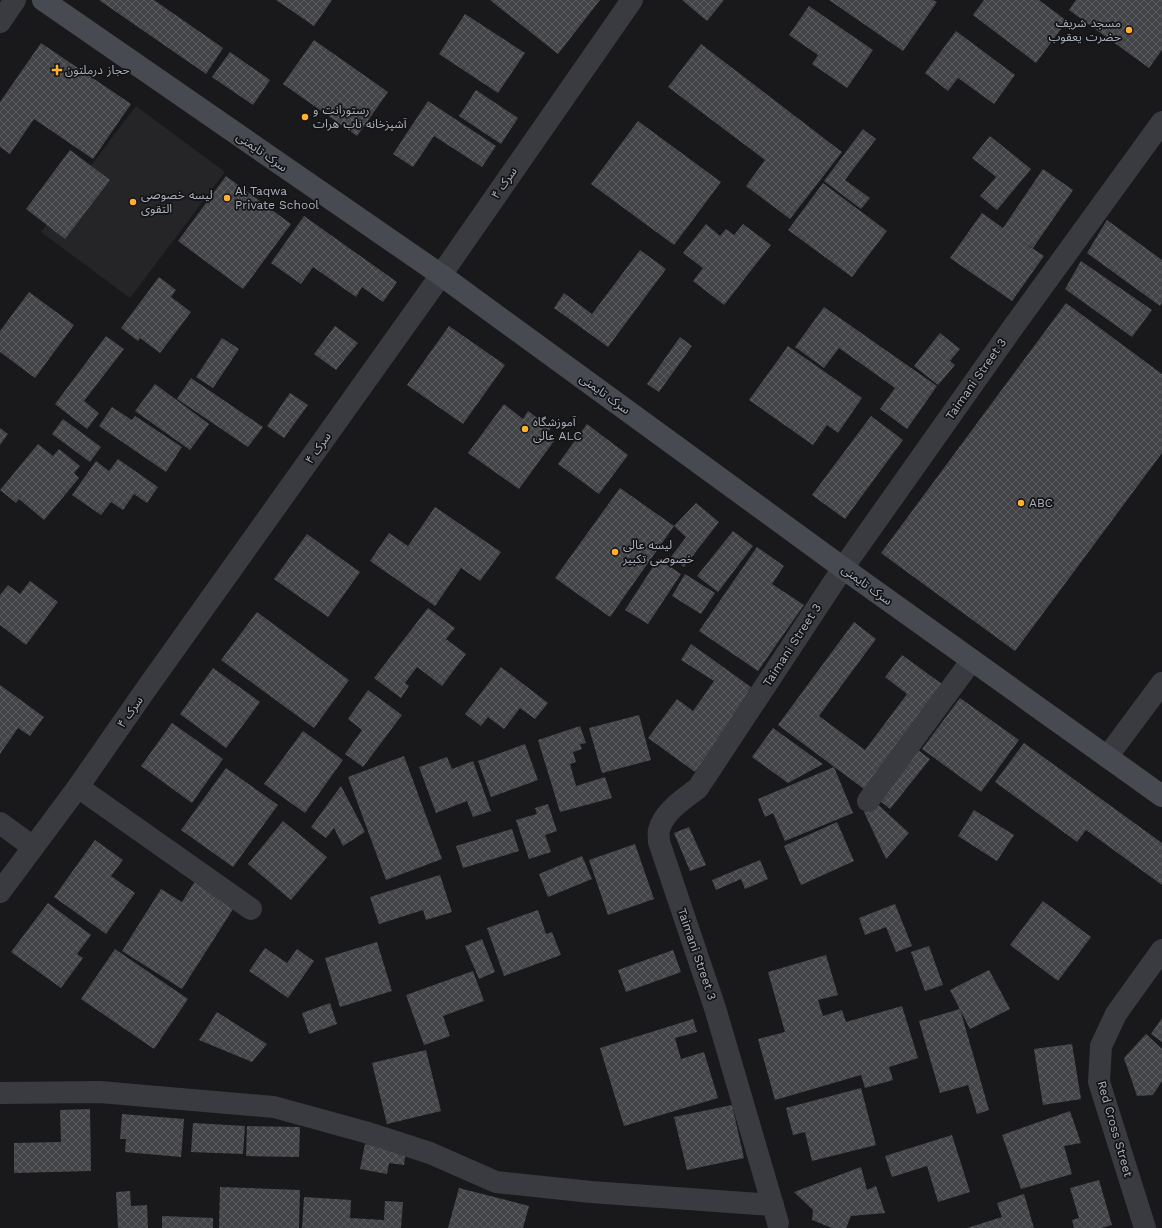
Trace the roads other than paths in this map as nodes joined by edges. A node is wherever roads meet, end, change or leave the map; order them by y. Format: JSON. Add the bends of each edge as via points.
{"nodes":[{"id":1,"x":15,"y":0,"type":"edge"},
{"id":2,"x":43,"y":0,"type":"edge"},
{"id":3,"x":632,"y":0,"type":"edge"},
{"id":4,"x":0,"y":22,"type":"edge"},
{"id":5,"x":1162,"y":122,"type":"edge"},
{"id":6,"x":440,"y":275,"type":"junction"},
{"id":7,"x":843,"y":568,"type":"junction"},
{"id":8,"x":972,"y":660,"type":"junction"},
{"id":9,"x":1162,"y":683,"type":"edge"},
{"id":10,"x":1107,"y":757,"type":"junction"},
{"id":11,"x":78,"y":787,"type":"junction"},
{"id":12,"x":1162,"y":796,"type":"edge"},
{"id":13,"x":868,"y":801,"type":"dead end"},
{"id":14,"x":0,"y":823,"type":"edge"},
{"id":15,"x":33,"y":847,"type":"junction"},
{"id":16,"x":0,"y":892,"type":"edge"},
{"id":17,"x":252,"y":909,"type":"dead end"},
{"id":18,"x":1162,"y":950,"type":"edge"},
{"id":19,"x":0,"y":1092,"type":"edge"},
{"id":20,"x":1145,"y":1228,"type":"edge"}],
"edges":[{"from":1,"to":4,"type":"street"},
{"from":2,"to":6,"type":"main road","name":"سرک تایمنی"},
{"from":3,"to":6,"type":"street","name":"سرک ۴"},
{"from":5,"to":7,"type":"street","name":"Taimani Street 3"},
{"from":6,"to":7,"type":"main road","name":"سرک تایمنی"},
{"from":6,"to":11,"type":"street","name":"سرک ۴"},
{"from":7,"to":8,"type":"main road","name":"سرک تایمنی"},
{"from":7,"to":19,"type":"street","name":"Taimani Street 3","via":[[698,788],[671,810],[658,831],[658,842],[716,1008],[776,1214],[496,1182],[430,1153],[274,1107],[100,1092]]},
{"from":8,"to":10,"type":"main road","name":"سرک تایمنی"},
{"from":8,"to":13,"type":"street"},
{"from":9,"to":10,"type":"street"},
{"from":10,"to":12,"type":"main road","name":"سرک تایمنی"},
{"from":11,"to":15,"type":"street","name":"سرک ۴"},
{"from":11,"to":17,"type":"street"},
{"from":14,"to":15,"type":"street"},
{"from":15,"to":16,"type":"street","name":"سرک ۴"},
{"from":18,"to":20,"type":"street","name":"Red Cross Street","via":[[1116,1014],[1101,1046],[1100,1060],[1099,1082]]}]}
